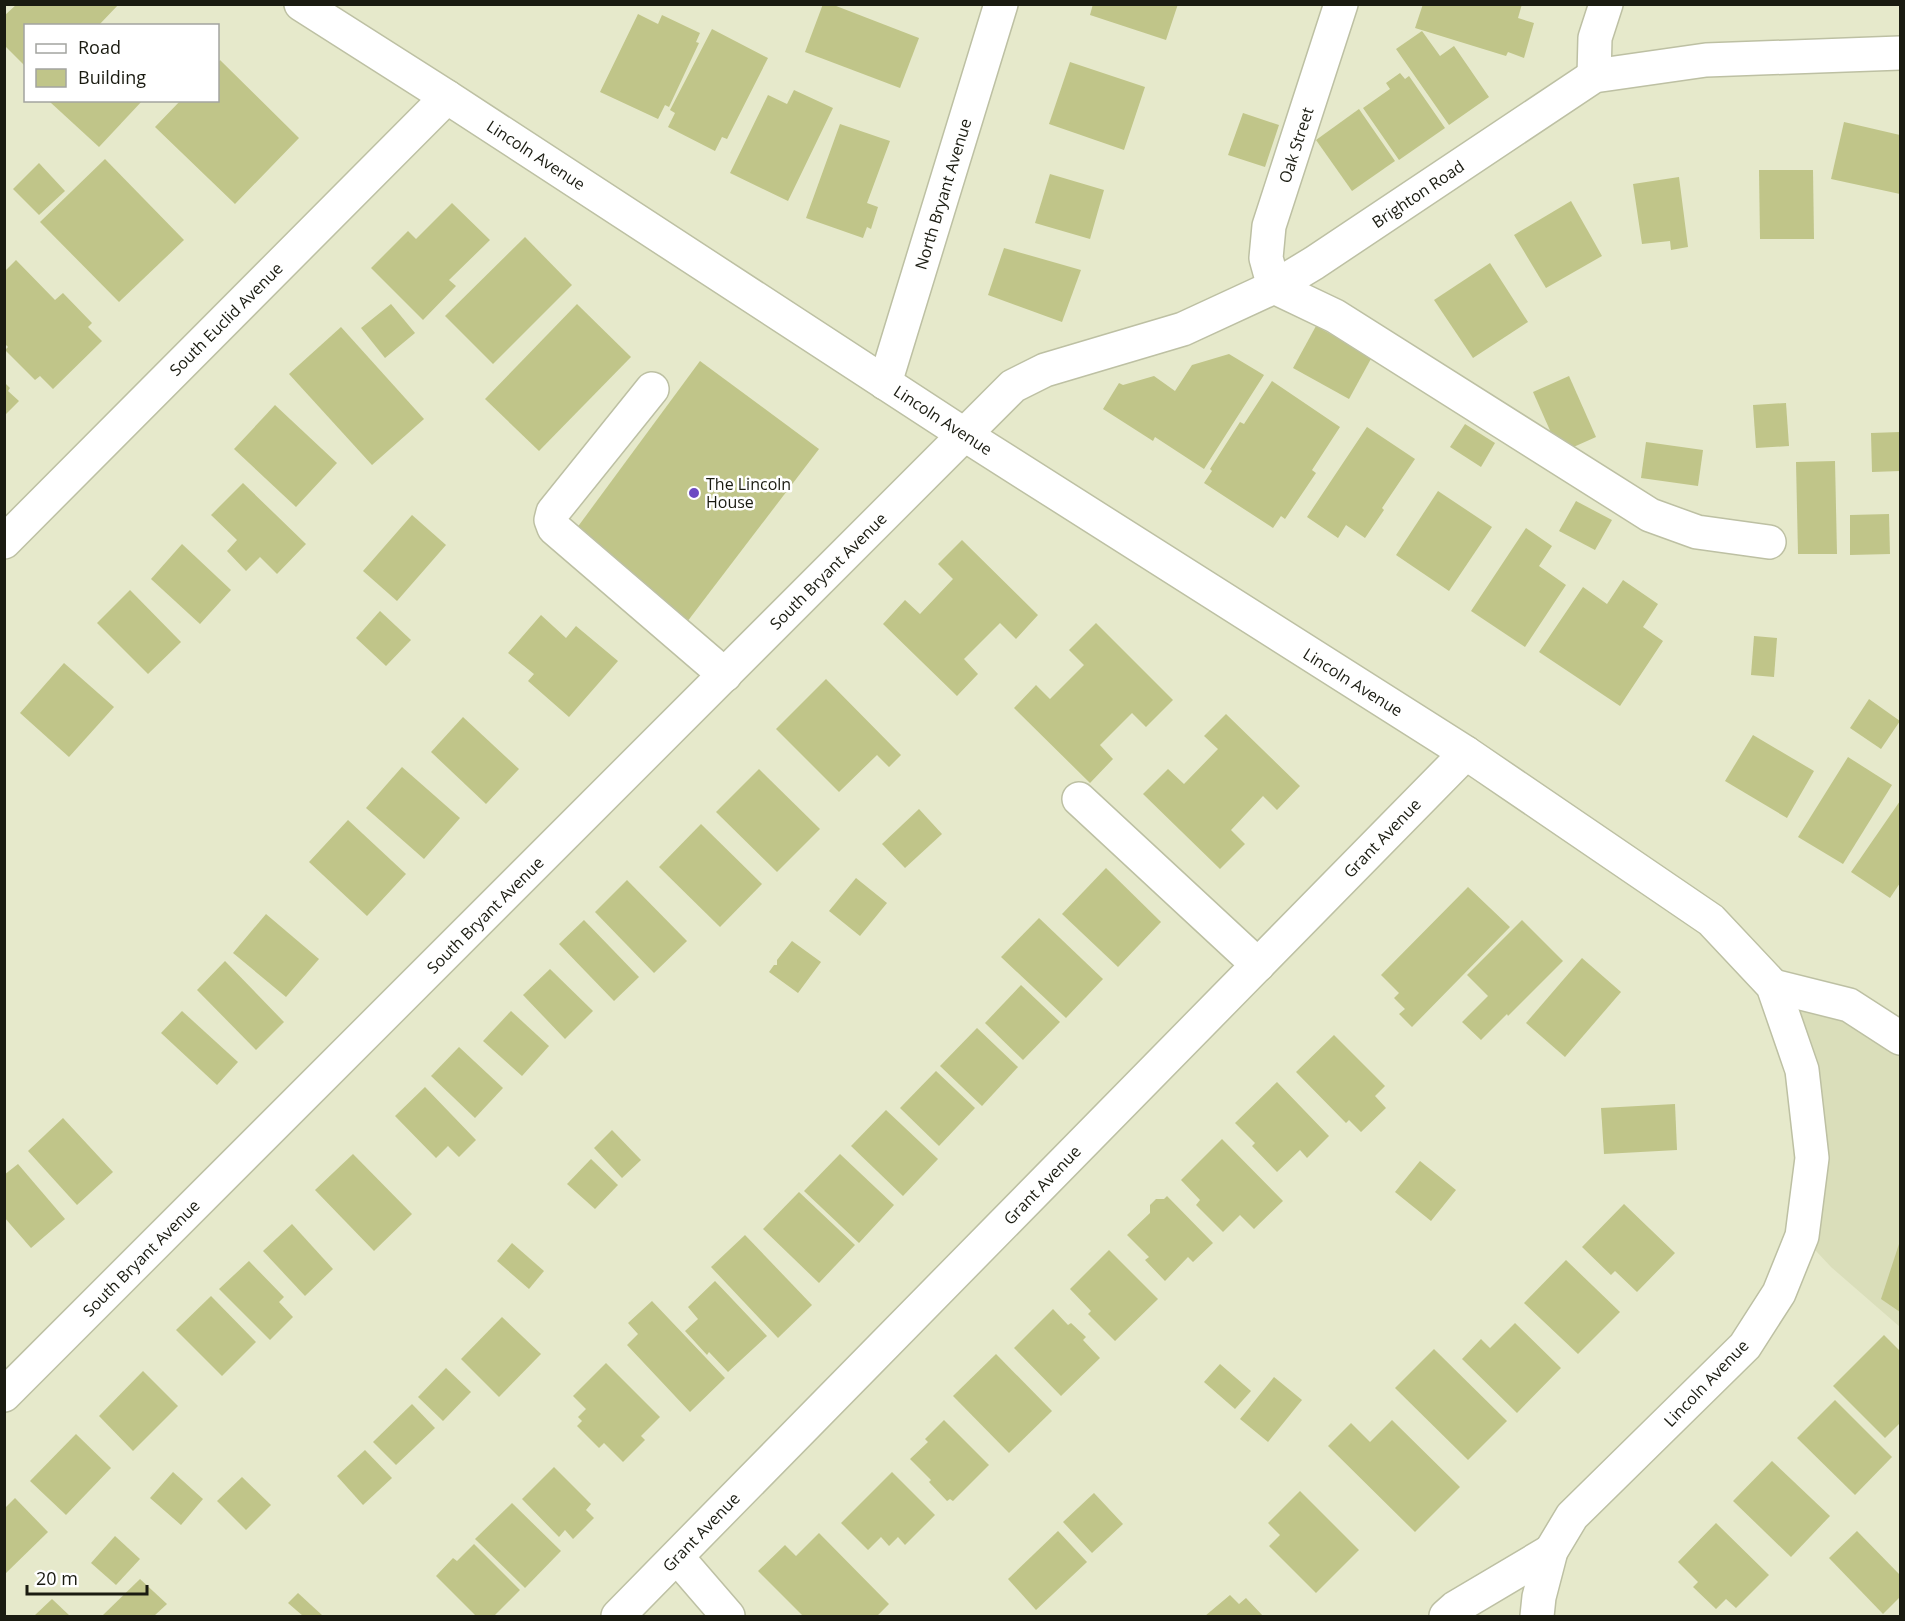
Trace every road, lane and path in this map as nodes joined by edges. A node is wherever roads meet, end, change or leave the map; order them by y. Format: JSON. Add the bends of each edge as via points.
{"nodes":[{"id":1,"x":301,"y":4,"type":"edge"},
{"id":2,"x":1001,"y":4,"type":"edge"},
{"id":3,"x":1341,"y":4,"type":"edge"},
{"id":4,"x":1605,"y":4,"type":"edge"},
{"id":5,"x":340,"y":16,"type":"edge"},
{"id":6,"x":1900,"y":53,"type":"edge"},
{"id":7,"x":1594,"y":76,"type":"junction"},
{"id":8,"x":447,"y":97,"type":"junction"},
{"id":9,"x":1275,"y":287,"type":"junction"},
{"id":10,"x":885,"y":383,"type":"junction"},
{"id":11,"x":651,"y":389,"type":"dead end"},
{"id":12,"x":965,"y":435,"type":"junction"},
{"id":13,"x":4,"y":542,"type":"edge"},
{"id":14,"x":1768,"y":542,"type":"dead end"},
{"id":15,"x":725,"y":675,"type":"junction"},
{"id":16,"x":1466,"y":753,"type":"junction"},
{"id":17,"x":1079,"y":799,"type":"dead end"},
{"id":18,"x":1258,"y":965,"type":"junction"},
{"id":19,"x":1773,"y":986,"type":"junction"},
{"id":20,"x":1900,"y":1038,"type":"edge"},
{"id":21,"x":4,"y":1395,"type":"edge"},
{"id":22,"x":1551,"y":1551,"type":"junction"},
{"id":23,"x":677,"y":1557,"type":"junction"},
{"id":24,"x":618,"y":1617,"type":"edge"},
{"id":25,"x":728,"y":1617,"type":"edge"},
{"id":26,"x":1446,"y":1617,"type":"edge"},
{"id":27,"x":1537,"y":1617,"type":"edge"}],
"edges":[{"from":1,"to":5,"type":"street","name":"Lincoln Avenue"},
{"from":2,"to":10,"type":"street","name":"North Bryant Avenue"},
{"from":3,"to":9,"type":"street","name":"Oak Street","via":[[1269,226],[1266,258]]},
{"from":4,"to":7,"type":"street","via":[[1595,38]]},
{"from":5,"to":8,"type":"street","name":"Lincoln Avenue"},
{"from":6,"to":7,"type":"street","name":"Brighton Road","via":[[1706,60]]},
{"from":7,"to":9,"type":"street","name":"Brighton Road"},
{"from":8,"to":10,"type":"street","name":"Lincoln Avenue"},
{"from":8,"to":13,"type":"street","name":"South Euclid Avenue"},
{"from":9,"to":12,"type":"street","name":"Brighton Road","via":[[1183,329],[1045,369],[1012,386]]},
{"from":9,"to":14,"type":"street","via":[[1335,316],[1650,515],[1697,532]]},
{"from":10,"to":12,"type":"street","name":"Lincoln Avenue"},
{"from":11,"to":15,"type":"street","via":[[553,512],[551,520],[554,528]]},
{"from":12,"to":15,"type":"street","name":"South Bryant Avenue"},
{"from":12,"to":16,"type":"street","name":"Lincoln Avenue"},
{"from":15,"to":21,"type":"street","name":"South Bryant Avenue"},
{"from":16,"to":18,"type":"street","name":"Grant Avenue"},
{"from":16,"to":19,"type":"street","name":"Lincoln Avenue","via":[[1711,920]]},
{"from":17,"to":18,"type":"street"},
{"from":18,"to":23,"type":"street","name":"Grant Avenue"},
{"from":19,"to":20,"type":"street","via":[[1849,1005]]},
{"from":19,"to":22,"type":"street","name":"Lincoln Avenue","via":[[1802,1070],[1812,1158],[1802,1236],[1779,1293],[1745,1346],[1572,1516]]},
{"from":22,"to":26,"type":"street"},
{"from":22,"to":27,"type":"street","name":"Lincoln Avenue"},
{"from":23,"to":24,"type":"street","name":"Grant Avenue"},
{"from":23,"to":25,"type":"street"}]}
